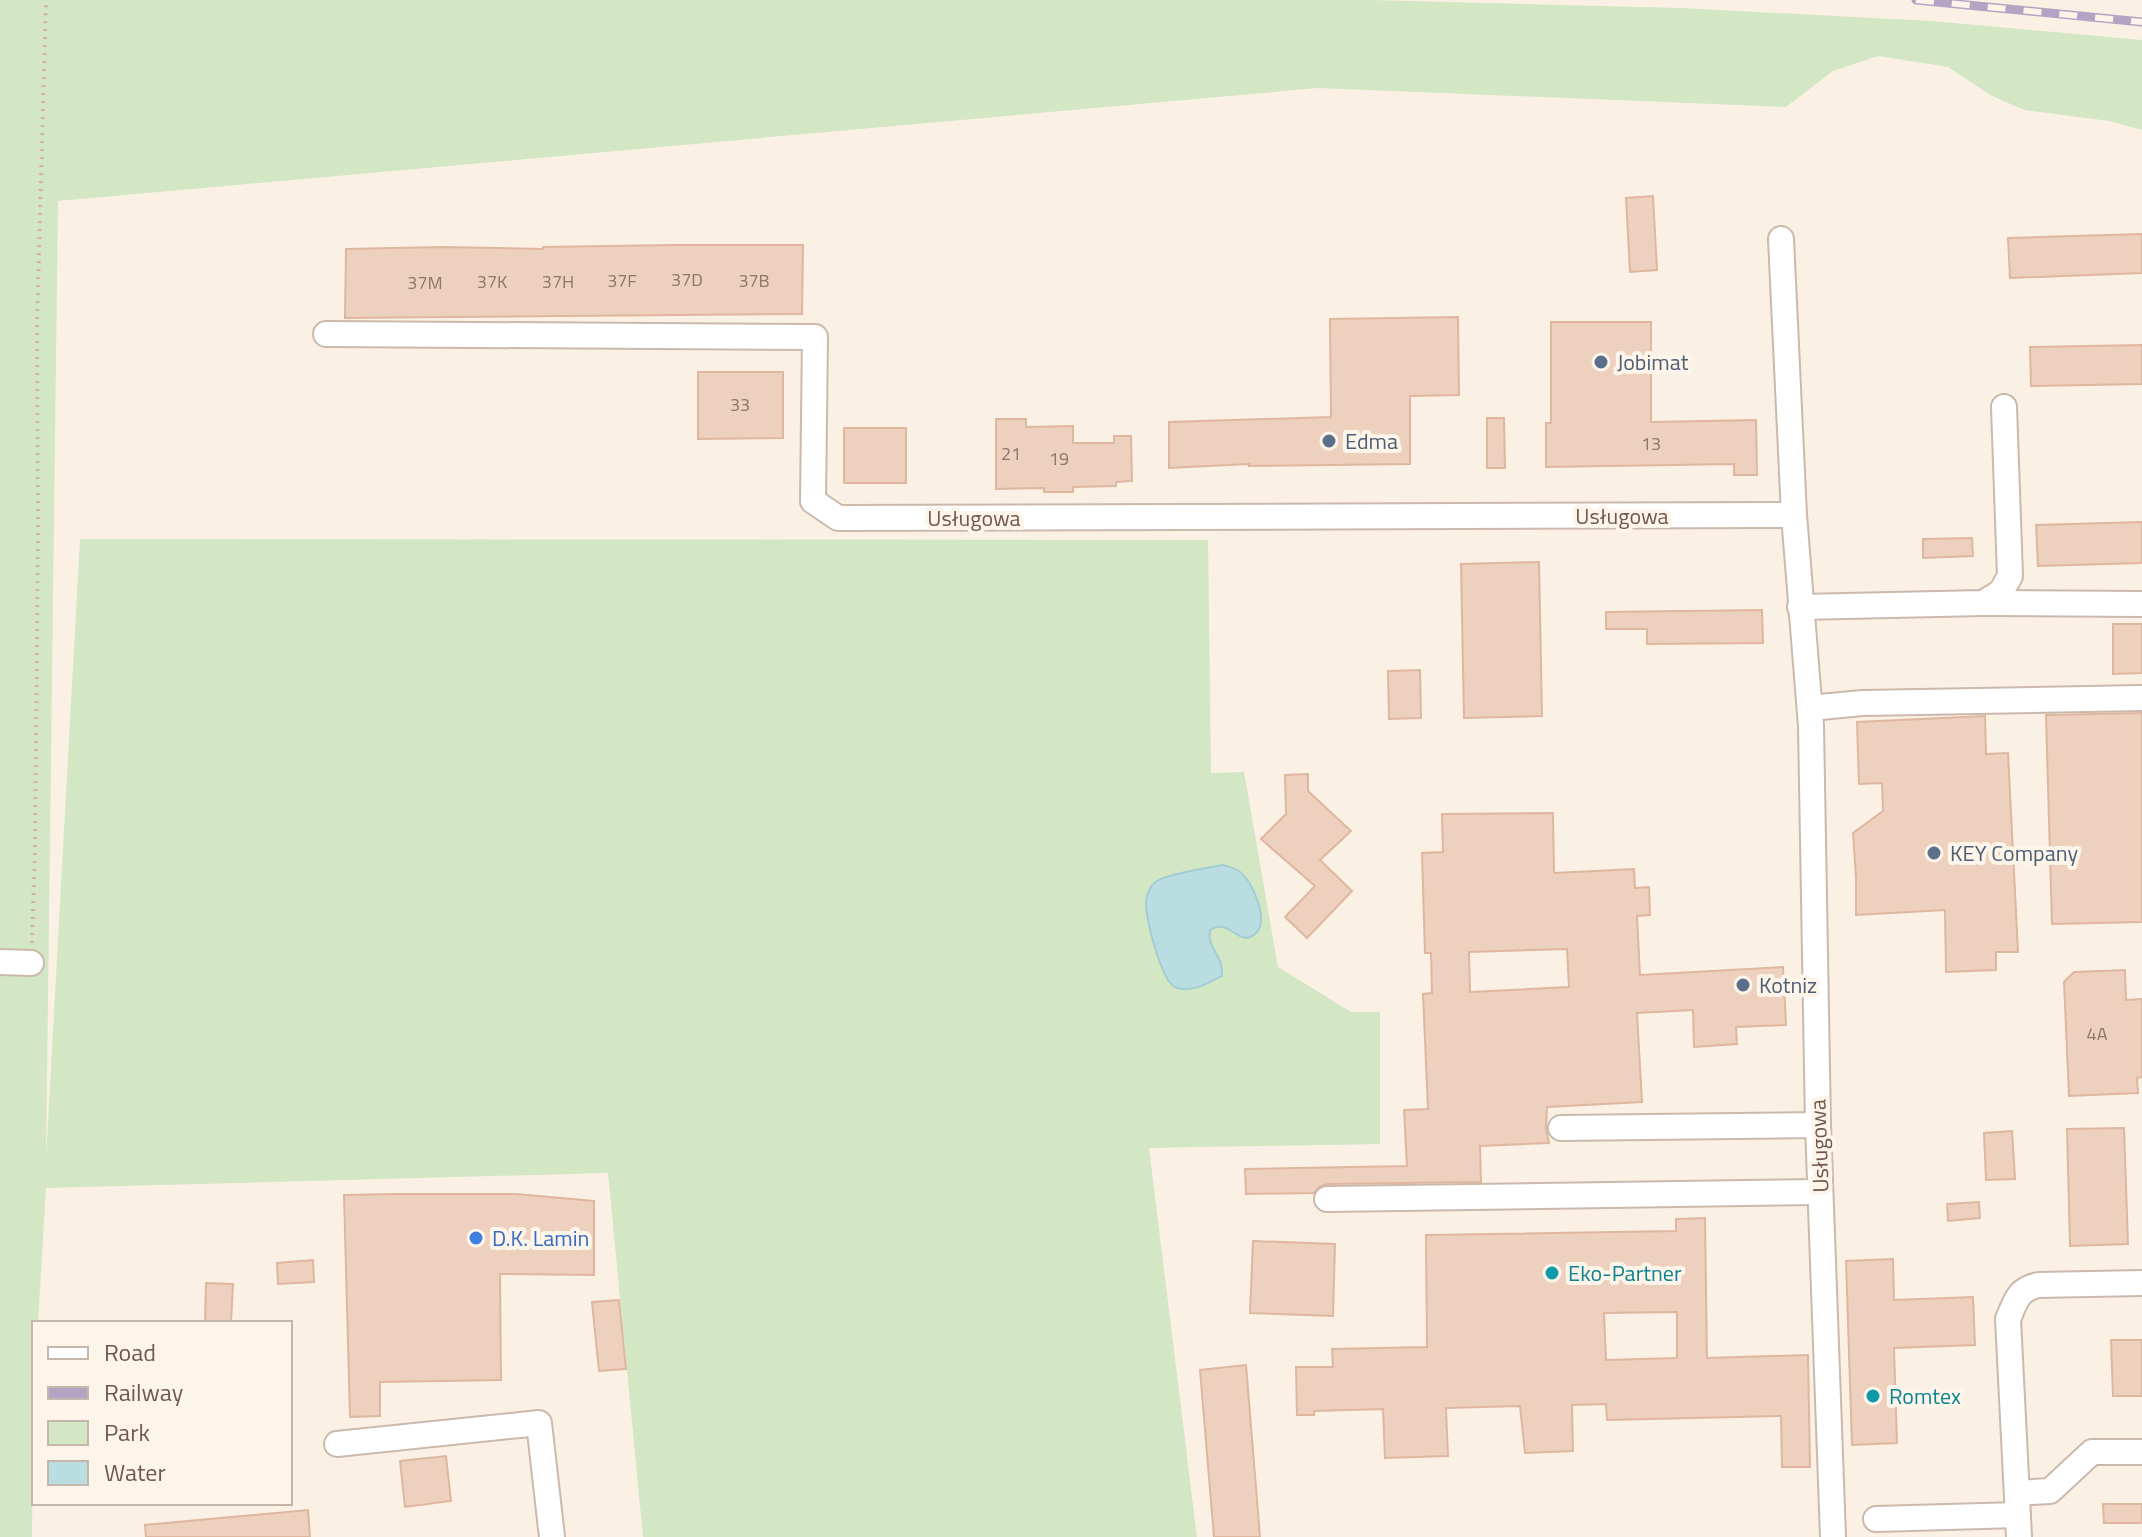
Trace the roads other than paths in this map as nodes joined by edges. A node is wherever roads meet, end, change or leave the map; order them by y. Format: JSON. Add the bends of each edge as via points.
{"nodes":[{"id":1,"x":1781,"y":239,"type":"dead end"},
{"id":2,"x":326,"y":334,"type":"dead end"},
{"id":3,"x":2004,"y":407,"type":"dead end"},
{"id":4,"x":1794,"y":515,"type":"junction"},
{"id":5,"x":1983,"y":603,"type":"junction"},
{"id":6,"x":2142,"y":604,"type":"edge"},
{"id":7,"x":1800,"y":607,"type":"junction"},
{"id":8,"x":2142,"y":698,"type":"edge"},
{"id":9,"x":1810,"y":708,"type":"junction"},
{"id":10,"x":0,"y":962,"type":"edge"},
{"id":11,"x":31,"y":963,"type":"road end"},
{"id":12,"x":1818,"y":1125,"type":"junction"},
{"id":13,"x":1561,"y":1128,"type":"dead end"},
{"id":14,"x":1820,"y":1192,"type":"junction"},
{"id":15,"x":1327,"y":1199,"type":"dead end"},
{"id":16,"x":2142,"y":1283,"type":"edge"},
{"id":17,"x":337,"y":1444,"type":"dead end"},
{"id":18,"x":2142,"y":1452,"type":"edge"},
{"id":19,"x":2018,"y":1515,"type":"edge"},
{"id":20,"x":1876,"y":1519,"type":"dead end"},
{"id":21,"x":552,"y":1537,"type":"edge"},
{"id":22,"x":1833,"y":1537,"type":"edge"}],
"edges":[{"from":1,"to":4,"type":"street","name":"Usługowa"},
{"from":2,"to":4,"type":"street","name":"Usługowa","via":[[815,337],[813,501],[838,518]]},
{"from":3,"to":5,"type":"street","via":[[2010,576],[2001,592]]},
{"from":4,"to":7,"type":"street","name":"Usługowa"},
{"from":5,"to":6,"type":"street"},
{"from":5,"to":7,"type":"street"},
{"from":7,"to":9,"type":"street","name":"Usługowa"},
{"from":8,"to":9,"type":"street"},
{"from":9,"to":12,"type":"street","name":"Usługowa"},
{"from":10,"to":11,"type":"street"},
{"from":12,"to":13,"type":"street"},
{"from":12,"to":14,"type":"street","name":"Usługowa"},
{"from":14,"to":15,"type":"street"},
{"from":14,"to":22,"type":"street","name":"Usługowa"},
{"from":16,"to":19,"type":"street","via":[[2038,1285],[2017,1297],[2008,1319]]},
{"from":17,"to":21,"type":"street","via":[[539,1423]]},
{"from":18,"to":19,"type":"street","via":[[2092,1452]]},
{"from":19,"to":20,"type":"street"}]}
